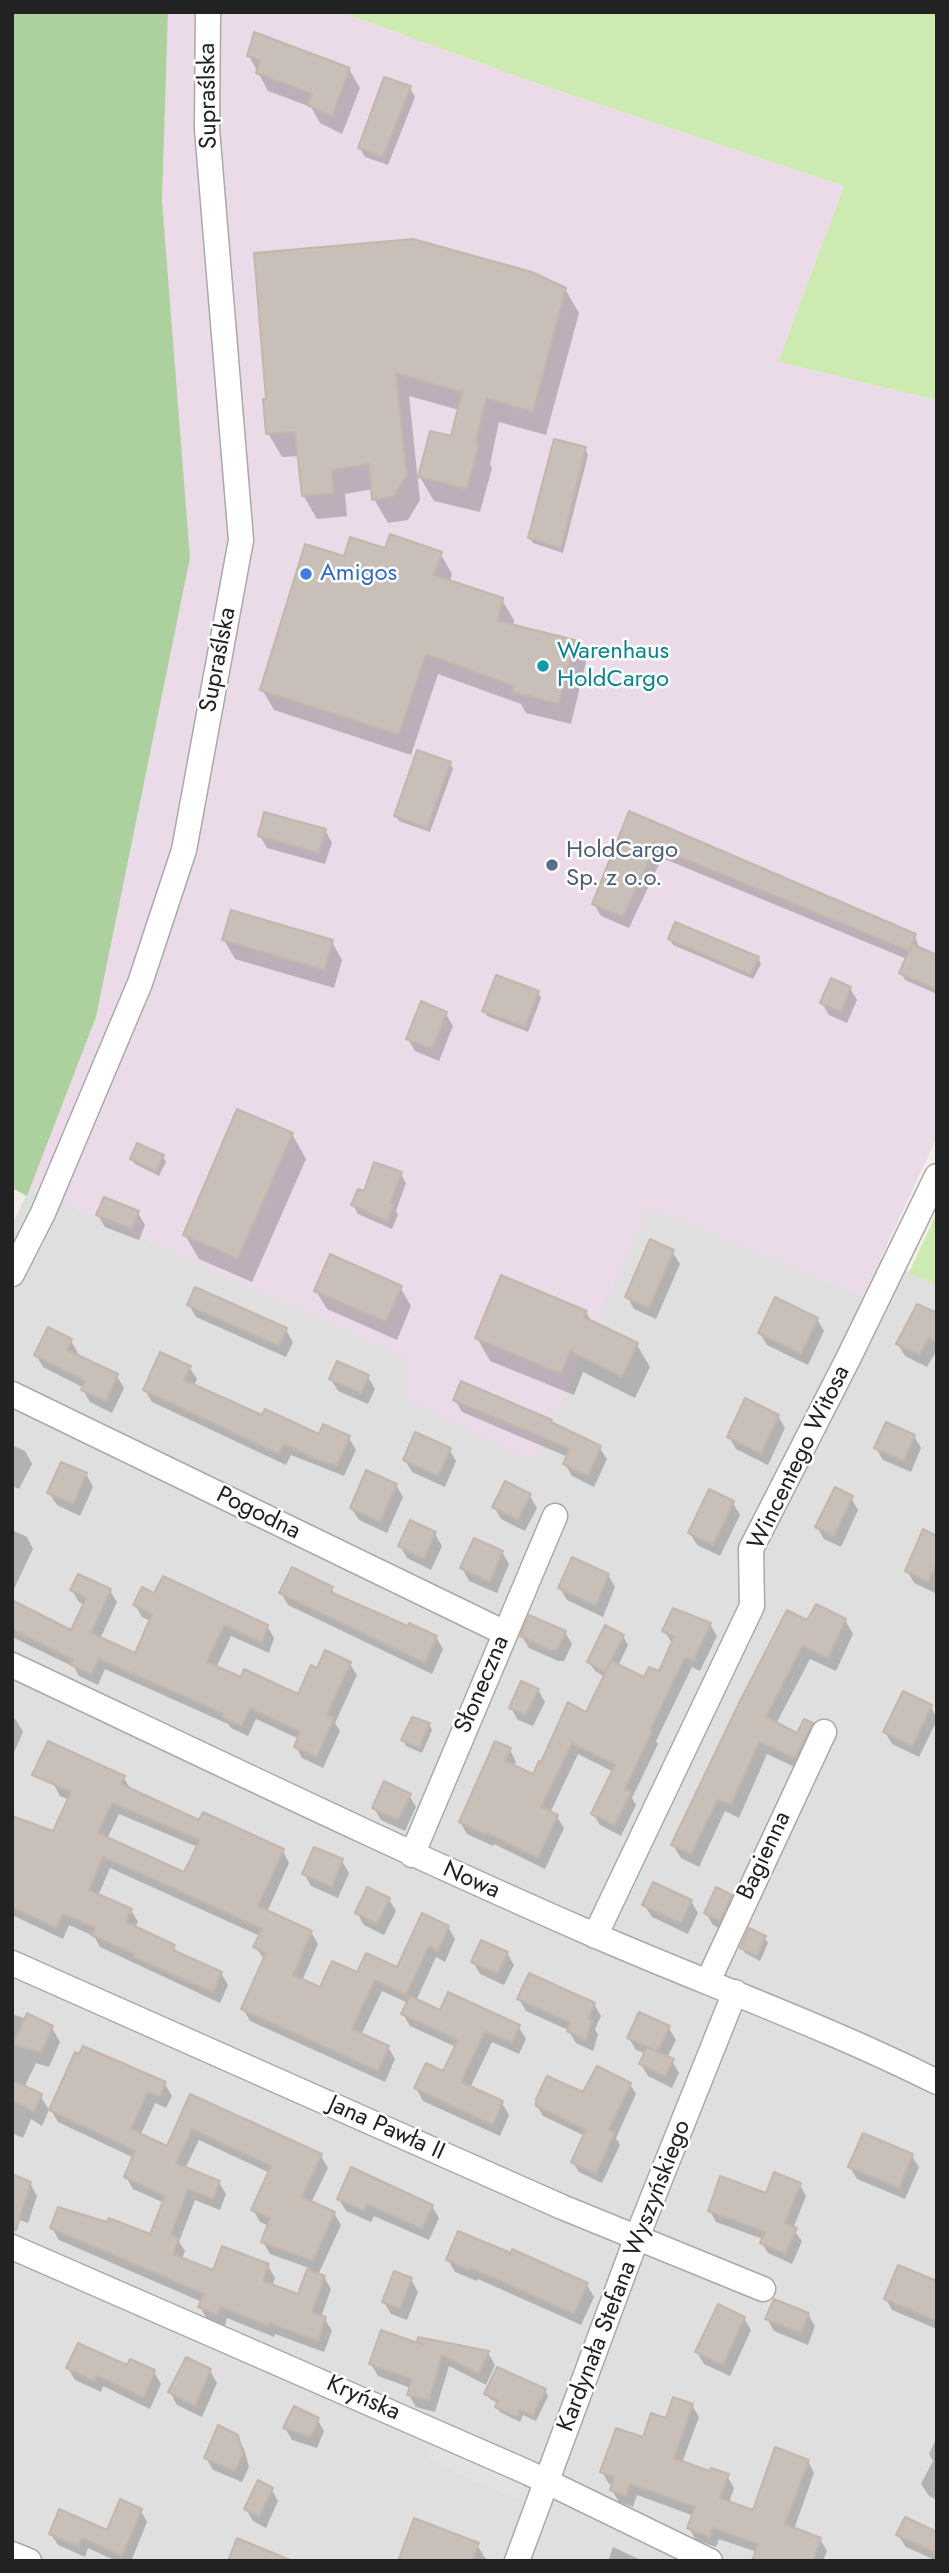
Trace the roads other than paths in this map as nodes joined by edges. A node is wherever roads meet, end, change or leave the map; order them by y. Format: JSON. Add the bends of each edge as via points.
{"nodes":[{"id":1,"x":208,"y":12,"type":"edge"},
{"id":2,"x":937,"y":1176,"type":"edge"},
{"id":3,"x":12,"y":1274,"type":"edge"},
{"id":4,"x":12,"y":1394,"type":"edge"},
{"id":5,"x":555,"y":1516,"type":"dead end"},
{"id":6,"x":505,"y":1633,"type":"junction"},
{"id":7,"x":12,"y":1665,"type":"edge"},
{"id":8,"x":824,"y":1732,"type":"dead end"},
{"id":9,"x":412,"y":1855,"type":"junction"},
{"id":10,"x":595,"y":1936,"type":"junction"},
{"id":11,"x":12,"y":1962,"type":"edge"},
{"id":12,"x":708,"y":1981,"type":"junction"},
{"id":13,"x":735,"y":1992,"type":"junction"},
{"id":14,"x":937,"y":2082,"type":"edge"},
{"id":15,"x":637,"y":2237,"type":"junction"},
{"id":16,"x":12,"y":2247,"type":"edge"},
{"id":17,"x":763,"y":2289,"type":"dead end"},
{"id":18,"x":548,"y":2481,"type":"junction"},
{"id":19,"x":12,"y":2554,"type":"edge"},
{"id":20,"x":29,"y":2561,"type":"edge"},
{"id":21,"x":517,"y":2561,"type":"edge"},
{"id":22,"x":710,"y":2561,"type":"edge"}],
"edges":[{"from":1,"to":3,"type":"street","name":"Supraślska","via":[[206,129],[241,540],[184,850],[140,984],[43,1213]]},
{"from":2,"to":10,"type":"street","name":"Wincentego Witosa","via":[[751,1549],[752,1606]]},
{"from":4,"to":6,"type":"street","name":"Pogodna"},
{"from":5,"to":6,"type":"street","name":"Słoneczna"},
{"from":6,"to":9,"type":"street","name":"Słoneczna"},
{"from":7,"to":9,"type":"street","name":"Nowa"},
{"from":8,"to":12,"type":"street","name":"Bagienna"},
{"from":9,"to":10,"type":"street","name":"Nowa"},
{"from":10,"to":12,"type":"street","name":"Nowa"},
{"from":11,"to":15,"type":"street","name":"Jana Pawła II"},
{"from":12,"to":13,"type":"street","name":"Nowa"},
{"from":13,"to":14,"type":"street","name":"Nowa"},
{"from":13,"to":15,"type":"street","name":"Kardynała Stefana Wyszyńskiego"},
{"from":15,"to":17,"type":"street","name":"Jana Pawła II"},
{"from":15,"to":18,"type":"street","name":"Kardynała Stefana Wyszyńskiego"},
{"from":16,"to":18,"type":"street","name":"Kryńska"},
{"from":18,"to":21,"type":"street","name":"Kardynała Stefana Wyszyńskiego"},
{"from":18,"to":22,"type":"street","name":"Kryńska"},
{"from":19,"to":20,"type":"street"}]}
